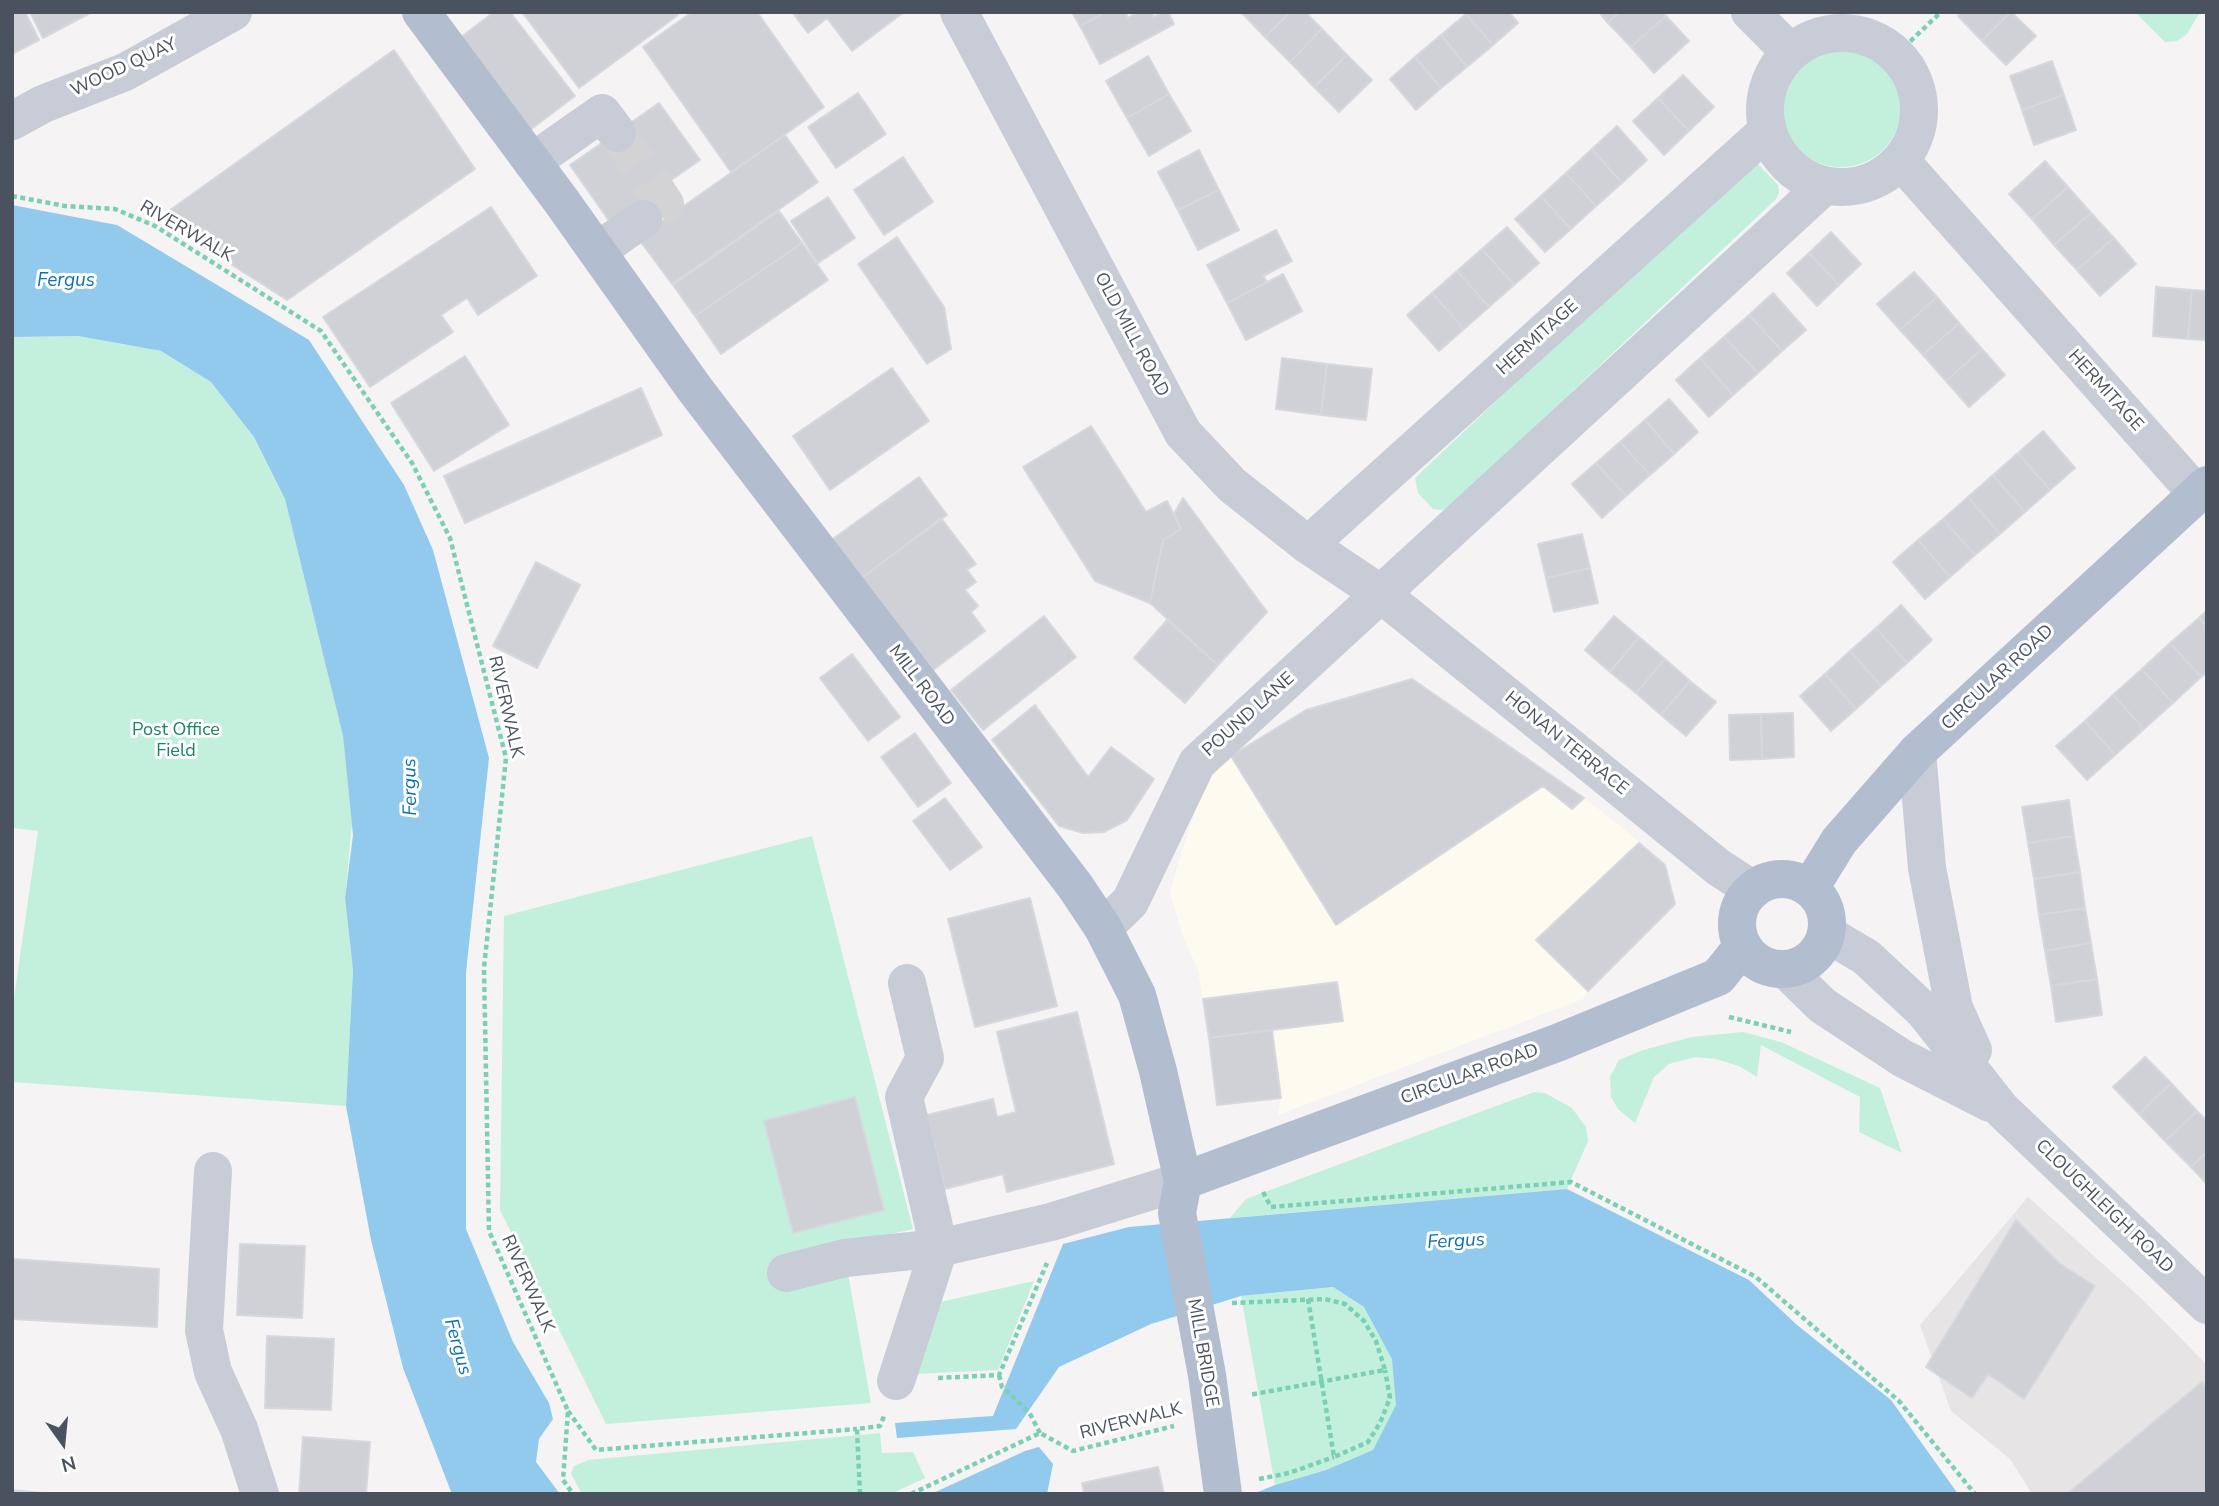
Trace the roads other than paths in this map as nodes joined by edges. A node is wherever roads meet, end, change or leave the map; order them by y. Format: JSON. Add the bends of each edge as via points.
{"nodes":[{"id":1,"x":233,"y":12,"type":"edge"},
{"id":2,"x":421,"y":12,"type":"edge"},
{"id":3,"x":959,"y":12,"type":"edge"},
{"id":4,"x":1750,"y":12,"type":"edge"},
{"id":5,"x":1790,"y":52,"type":"junction"},
{"id":6,"x":12,"y":121,"type":"edge"},
{"id":7,"x":1768,"y":130,"type":"junction"},
{"id":8,"x":617,"y":133,"type":"tunnel mouth"},
{"id":9,"x":1901,"y":161,"type":"junction"},
{"id":10,"x":532,"y":162,"type":"junction"},
{"id":11,"x":1824,"y":187,"type":"junction"},
{"id":12,"x":643,"y":219,"type":"tunnel mouth"},
{"id":13,"x":597,"y":251,"type":"junction"},
{"id":14,"x":2202,"y":490,"type":"edge"},
{"id":15,"x":1308,"y":545,"type":"junction"},
{"id":16,"x":1381,"y":594,"type":"junction"},
{"id":17,"x":1917,"y":752,"type":"junction"},
{"id":18,"x":1810,"y":888,"type":"junction"},
{"id":19,"x":1753,"y":890,"type":"junction"},
{"id":20,"x":1103,"y":928,"type":"junction"},
{"id":21,"x":1827,"y":934,"type":"junction"},
{"id":22,"x":1743,"y":946,"type":"junction"},
{"id":23,"x":1786,"y":970,"type":"junction"},
{"id":24,"x":906,"y":983,"type":"dead end"},
{"id":25,"x":2001,"y":1109,"type":"junction"},
{"id":26,"x":213,"y":1171,"type":"dead end"},
{"id":27,"x":1180,"y":1197,"type":"junction"},
{"id":28,"x":939,"y":1248,"type":"junction"},
{"id":29,"x":786,"y":1273,"type":"dead end"},
{"id":30,"x":2207,"y":1305,"type":"edge"},
{"id":31,"x":896,"y":1381,"type":"road end"},
{"id":32,"x":1223,"y":1493,"type":"edge"},
{"id":33,"x":260,"y":1494,"type":"edge"}],
"edges":[{"from":1,"to":6,"type":"street","name":"WOOD QUAY","via":[[125,72]]},
{"from":2,"to":10,"type":"main road","name":"MILL ROAD"},
{"from":3,"to":15,"type":"street","name":"OLD MILL ROAD","via":[[1184,433],[1232,485]]},
{"from":4,"to":5,"type":"street"},
{"from":5,"to":7,"type":"street","via":[[1769,84],[1765,102]]},
{"from":5,"to":9,"type":"street","via":[[1818,36],[1851,33],[1898,52],[1911,72],[1918,102],[1918,125]]},
{"from":7,"to":11,"type":"street","via":[[1777,151],[1795,171]]},
{"from":7,"to":15,"type":"street","name":"HERMITAGE"},
{"from":8,"to":10,"type":"street","via":[[602,113]]},
{"from":9,"to":11,"type":"street","via":[[1877,179],[1850,187]]},
{"from":9,"to":14,"type":"street","name":"HERMITAGE"},
{"from":10,"to":13,"type":"main road","name":"MILL ROAD"},
{"from":11,"to":16,"type":"street"},
{"from":12,"to":13,"type":"street"},
{"from":13,"to":20,"type":"main road","name":"MILL ROAD","via":[[694,388]]},
{"from":14,"to":17,"type":"main road","name":"CIRCULAR ROAD"},
{"from":15,"to":16,"type":"street","name":"OLD MILL ROAD"},
{"from":16,"to":19,"type":"street","name":"HONAN TERRACE","via":[[1718,867]]},
{"from":16,"to":20,"type":"street","name":"POUND LANE","via":[[1196,763],[1130,902]]},
{"from":17,"to":18,"type":"main road","name":"CIRCULAR ROAD","via":[[1839,841]]},
{"from":17,"to":25,"type":"street","name":"CLOUGHLEIGH ROAD","via":[[1927,868],[1954,1008]]},
{"from":18,"to":19,"type":"main road","via":[[1791,880],[1771,880]]},
{"from":18,"to":21,"type":"main road","via":[[1825,908]]},
{"from":19,"to":22,"type":"main road","via":[[1741,907],[1737,926]]},
{"from":20,"to":27,"type":"main road","name":"MILL ROAD","via":[[1137,995],[1158,1071]]},
{"from":21,"to":23,"type":"main road","via":[[1813,959]]},
{"from":21,"to":25,"type":"street","name":"CLOUGHLEIGH ROAD","via":[[1866,957],[1924,1011]]},
{"from":22,"to":23,"type":"main road","via":[[1754,960]]},
{"from":22,"to":27,"type":"main road","name":"CIRCULAR ROAD","via":[[1718,977]]},
{"from":23,"to":25,"type":"street","name":"CLOUGHLEIGH ROAD","via":[[1823,1006],[1902,1058]]},
{"from":24,"to":28,"type":"street","via":[[925,1058],[904,1097]]},
{"from":25,"to":30,"type":"street","name":"CLOUGHLEIGH ROAD"},
{"from":26,"to":33,"type":"street","via":[[204,1331],[213,1372],[239,1429]]},
{"from":27,"to":28,"type":"street","via":[[1051,1222],[987,1249]]},
{"from":27,"to":32,"type":"main road","name":"MILL BRIDGE"},
{"from":28,"to":29,"type":"street","via":[[845,1258]]},
{"from":28,"to":31,"type":"street"}]}
